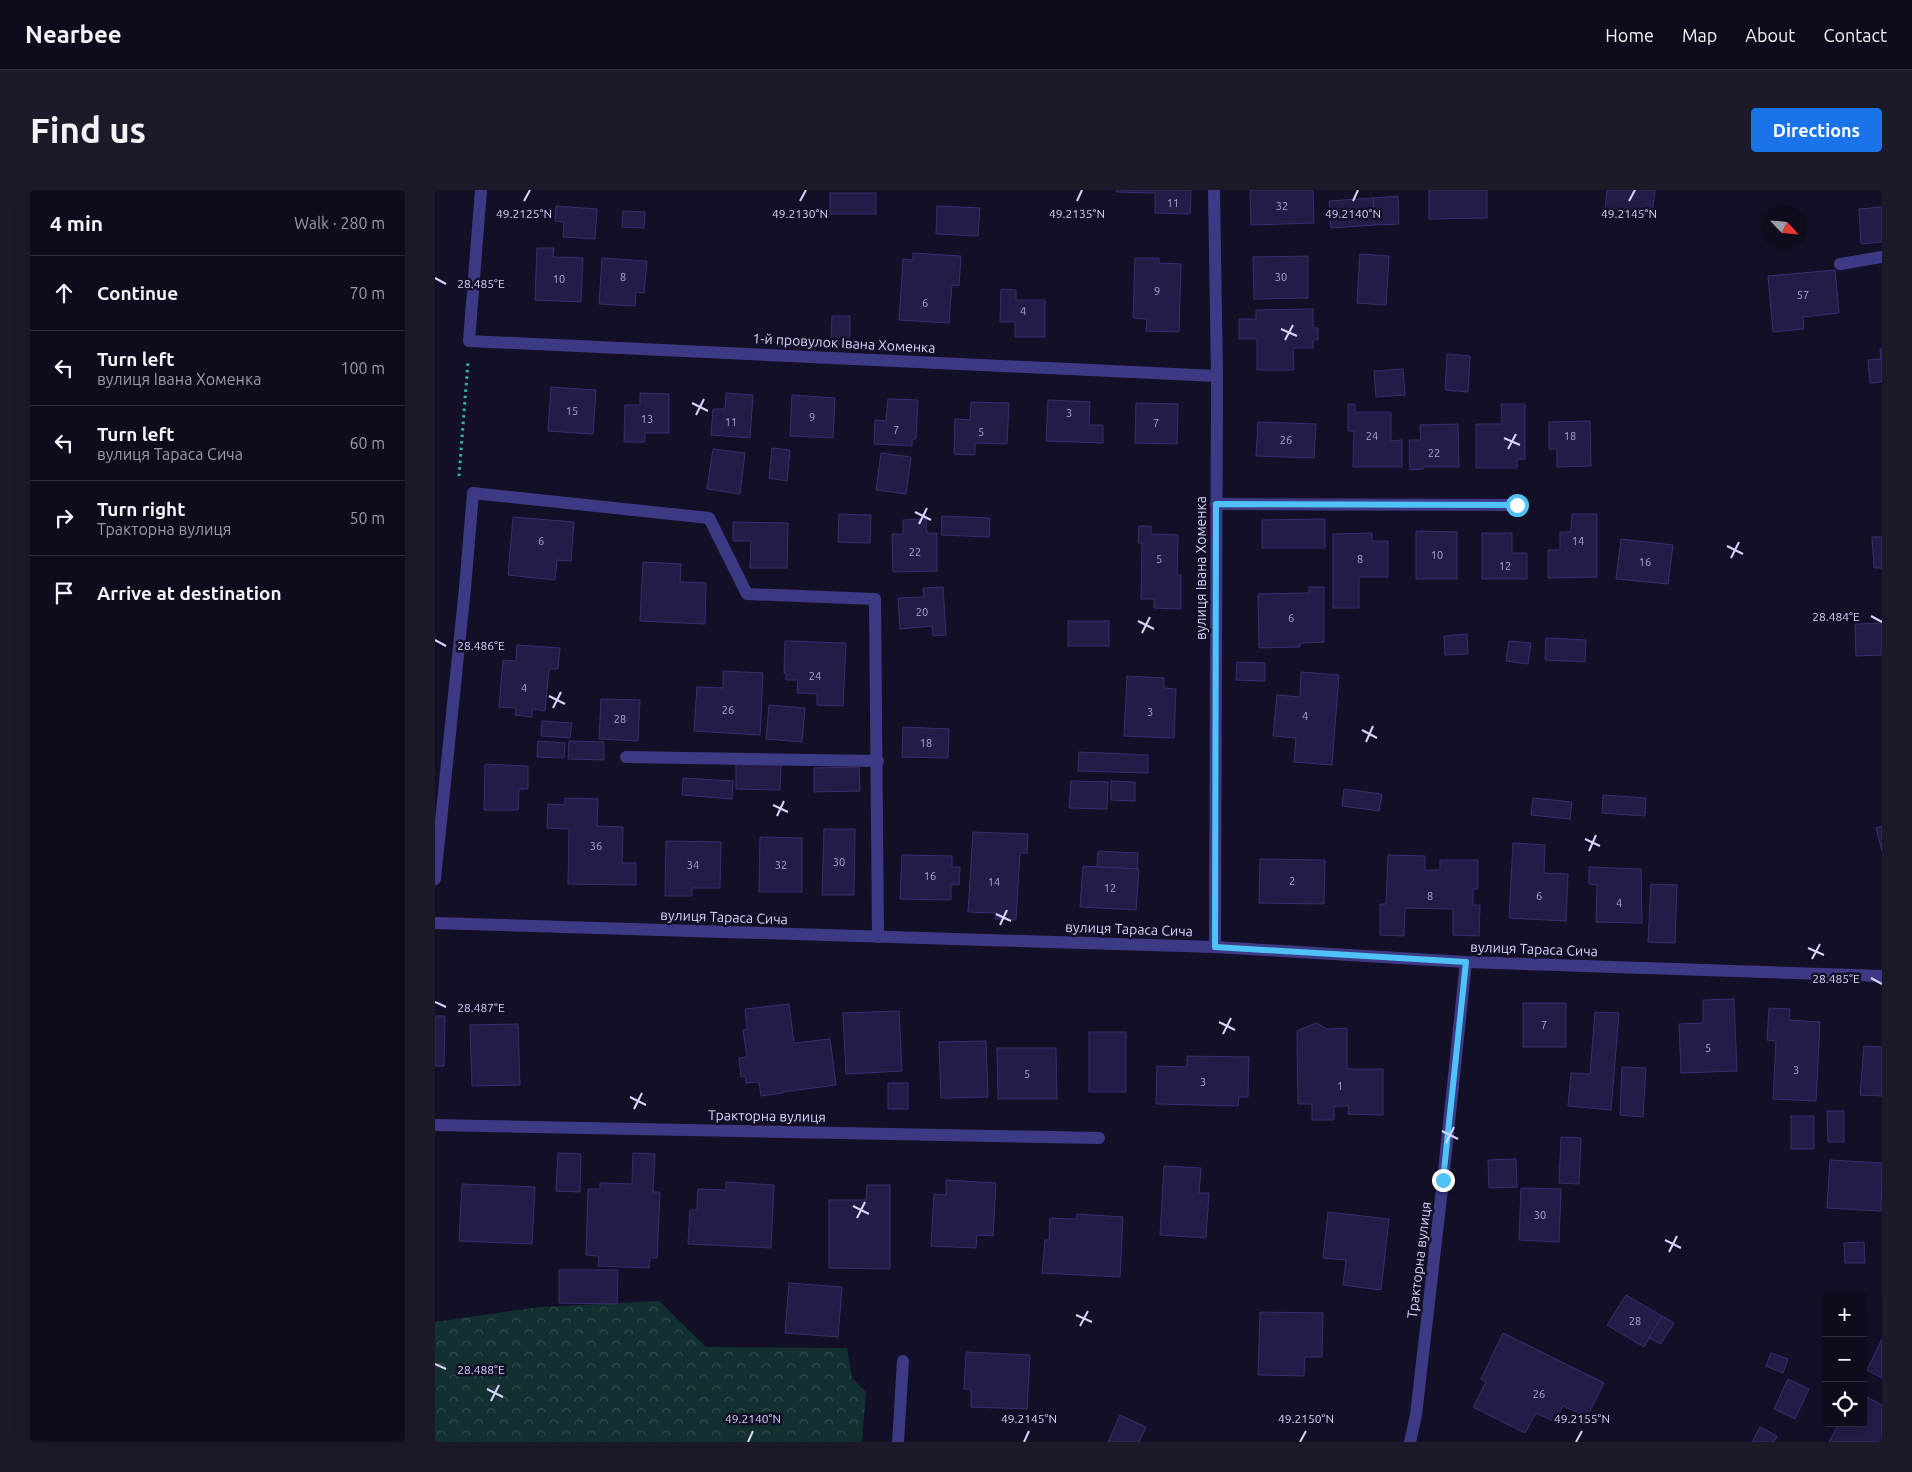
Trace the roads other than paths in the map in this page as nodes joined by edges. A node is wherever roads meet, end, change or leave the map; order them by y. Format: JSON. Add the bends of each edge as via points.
{"nodes":[{"id":1,"x":481,"y":190,"type":"edge"},
{"id":2,"x":1214,"y":190,"type":"edge"},
{"id":3,"x":1882,"y":257,"type":"edge"},
{"id":4,"x":1840,"y":264,"type":"dead end"},
{"id":5,"x":1217,"y":376,"type":"junction"},
{"id":6,"x":1216,"y":504,"type":"junction"},
{"id":7,"x":1517,"y":505,"type":"dead end"},
{"id":8,"x":626,"y":757,"type":"dead end"},
{"id":9,"x":878,"y":760,"type":"junction"},
{"id":10,"x":435,"y":879,"type":"edge"},
{"id":11,"x":435,"y":923,"type":"edge"},
{"id":12,"x":878,"y":937,"type":"junction"},
{"id":13,"x":1215,"y":947,"type":"junction"},
{"id":14,"x":1466,"y":962,"type":"junction"},
{"id":15,"x":1882,"y":976,"type":"edge"},
{"id":16,"x":435,"y":1125,"type":"edge"},
{"id":17,"x":1099,"y":1138,"type":"dead end"},
{"id":18,"x":903,"y":1361,"type":"dead end"},
{"id":19,"x":898,"y":1442,"type":"edge"},
{"id":20,"x":1410,"y":1442,"type":"edge"}],
"edges":[{"from":1,"to":5,"type":"street","name":"1-й провулок Івана Хоменка","via":[[469,340]]},
{"from":2,"to":5,"type":"street","name":"вулиця Івана Хоменка"},
{"from":3,"to":4,"type":"street"},
{"from":5,"to":6,"type":"street","name":"вулиця Івана Хоменка"},
{"from":6,"to":7,"type":"street"},
{"from":6,"to":13,"type":"street","name":"вулиця Івана Хоменка"},
{"from":8,"to":9,"type":"street"},
{"from":9,"to":10,"type":"street","via":[[875,599],[747,594],[709,518],[473,493]]},
{"from":9,"to":12,"type":"street"},
{"from":11,"to":12,"type":"street","name":"вулиця Тараса Сича"},
{"from":12,"to":13,"type":"street","name":"вулиця Тараса Сича"},
{"from":13,"to":14,"type":"street","name":"вулиця Тараса Сича"},
{"from":14,"to":15,"type":"street","name":"вулиця Тараса Сича"},
{"from":14,"to":20,"type":"street","name":"Тракторна вулиця","via":[[1422,1366]]},
{"from":16,"to":17,"type":"street","name":"Тракторна вулиця"},
{"from":18,"to":19,"type":"street"}]}
